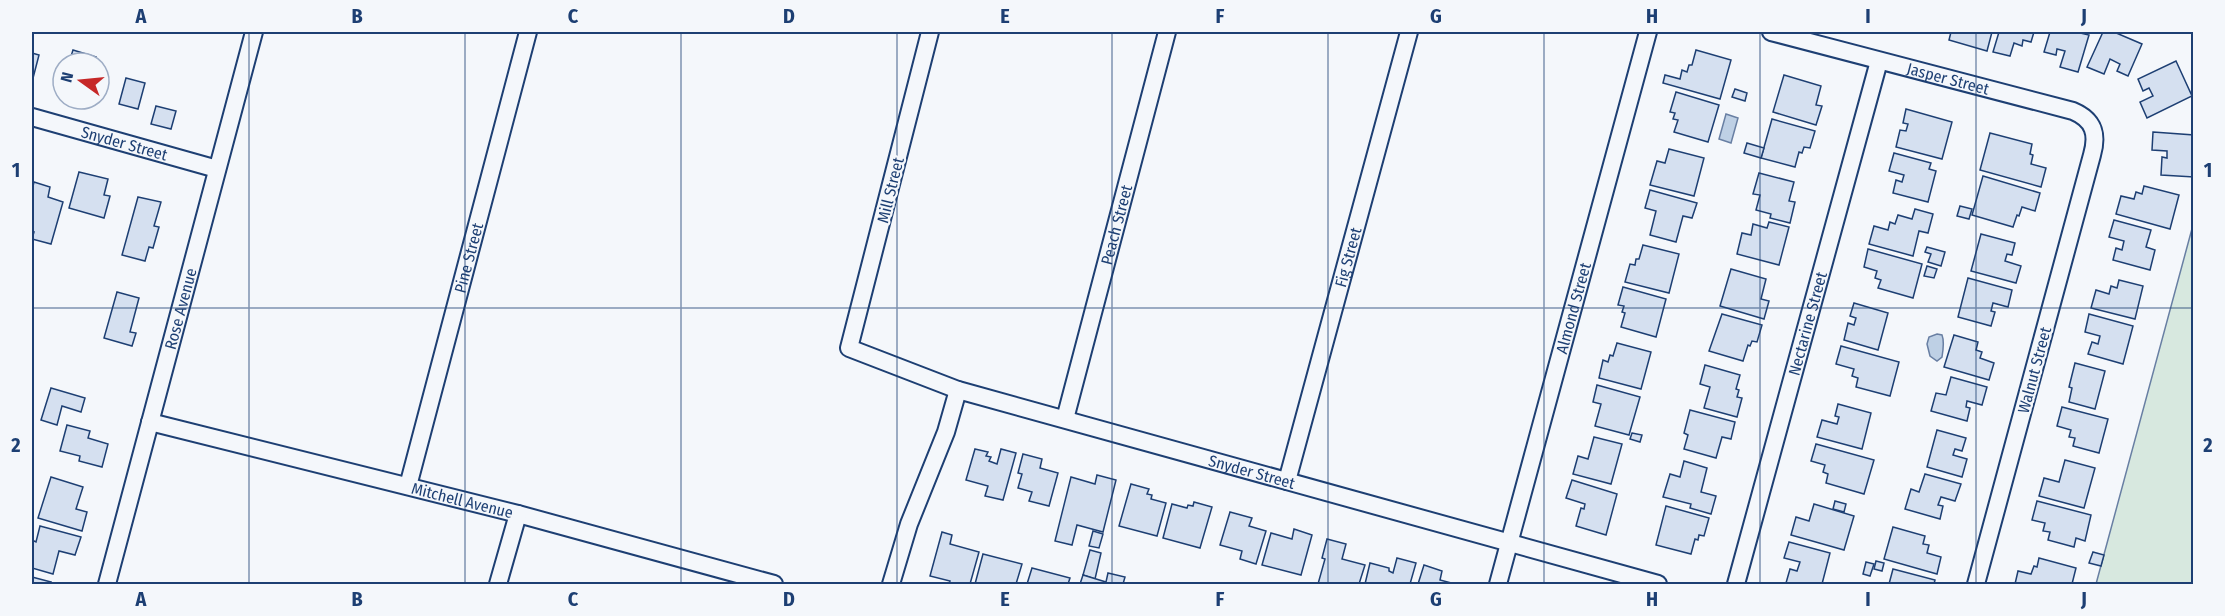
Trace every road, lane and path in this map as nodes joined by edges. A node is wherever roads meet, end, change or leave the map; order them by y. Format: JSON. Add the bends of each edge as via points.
{"nodes":[{"id":1,"x":254,"y":32,"type":"edge"},
{"id":2,"x":528,"y":32,"type":"edge"},
{"id":3,"x":930,"y":32,"type":"edge"},
{"id":4,"x":1167,"y":32,"type":"edge"},
{"id":5,"x":1409,"y":32,"type":"edge"},
{"id":6,"x":1648,"y":32,"type":"edge"},
{"id":7,"x":1771,"y":32,"type":"edge"},
{"id":8,"x":1879,"y":61,"type":"junction"},
{"id":9,"x":32,"y":117,"type":"edge"},
{"id":10,"x":2092,"y":155,"type":"joint"},
{"id":11,"x":217,"y":169,"type":"junction"},
{"id":12,"x":849,"y":348,"type":"joint"},
{"id":13,"x":958,"y":390,"type":"junction"},
{"id":14,"x":1065,"y":419,"type":"junction"},
{"id":15,"x":150,"y":422,"type":"junction"},
{"id":16,"x":1287,"y":481,"type":"junction"},
{"id":17,"x":408,"y":486,"type":"junction"},
{"id":18,"x":518,"y":514,"type":"junction"},
{"id":19,"x":1509,"y":542,"type":"junction"},
{"id":20,"x":107,"y":585,"type":"edge"},
{"id":21,"x":498,"y":585,"type":"edge"},
{"id":22,"x":774,"y":585,"type":"edge"},
{"id":23,"x":891,"y":585,"type":"edge"},
{"id":24,"x":1498,"y":585,"type":"edge"},
{"id":25,"x":1658,"y":585,"type":"edge"},
{"id":26,"x":1736,"y":585,"type":"edge"},
{"id":27,"x":1976,"y":585,"type":"edge"}],
"edges":[{"from":1,"to":11,"type":"street","name":"Rose Avenue"},
{"from":2,"to":17,"type":"street","name":"Pine Street"},
{"from":3,"to":12,"type":"street","name":"Mill Street"},
{"from":4,"to":14,"type":"street","name":"Peach Street"},
{"from":5,"to":16,"type":"street","name":"Fig Street"},
{"from":6,"to":19,"type":"street","name":"Almond Street"},
{"from":7,"to":8,"type":"street","name":"Jasper Street"},
{"from":8,"to":10,"type":"street","name":"Jasper Street","via":[[2081,115],[2088,119],[2096,136]]},
{"from":8,"to":26,"type":"street","name":"Nectarine Street"},
{"from":9,"to":11,"type":"street","name":"Snyder Street"},
{"from":10,"to":27,"type":"street","name":"Walnut Street"},
{"from":11,"to":15,"type":"street","name":"Rose Avenue"},
{"from":12,"to":13,"type":"street","name":"Snyder Street"},
{"from":13,"to":14,"type":"street","name":"Snyder Street"},
{"from":13,"to":23,"type":"street"},
{"from":14,"to":16,"type":"street","name":"Snyder Street"},
{"from":15,"to":17,"type":"street","name":"Mitchell Avenue"},
{"from":15,"to":20,"type":"street","name":"Rose Avenue"},
{"from":16,"to":19,"type":"street","name":"Snyder Street"},
{"from":17,"to":18,"type":"street","name":"Mitchell Avenue"},
{"from":18,"to":21,"type":"street"},
{"from":18,"to":22,"type":"street","name":"Mitchell Avenue"},
{"from":19,"to":24,"type":"street","name":"Almond Street"},
{"from":19,"to":25,"type":"street","name":"Snyder Street"}]}
